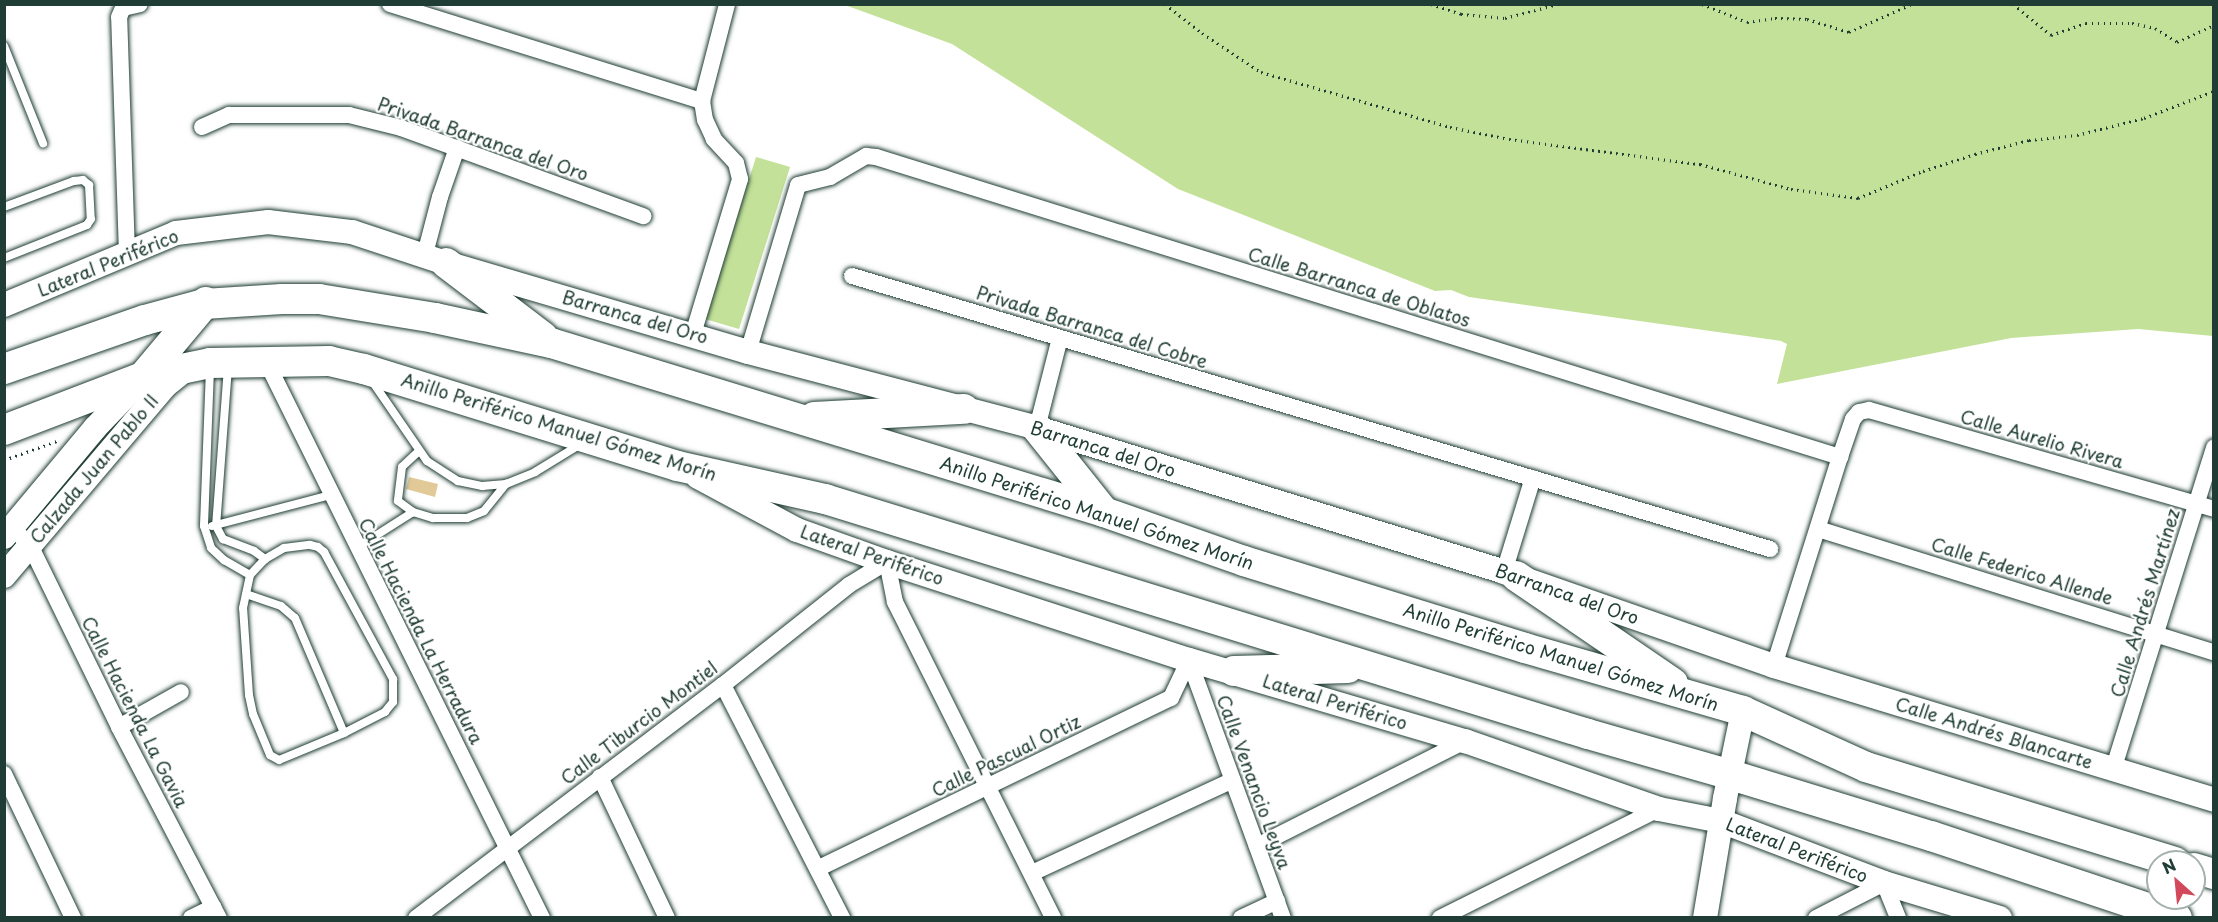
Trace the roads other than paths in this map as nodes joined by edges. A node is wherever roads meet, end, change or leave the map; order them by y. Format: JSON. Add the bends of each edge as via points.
{"nodes":[{"id":1,"x":140,"y":4,"type":"edge"},
{"id":2,"x":390,"y":4,"type":"edge"},
{"id":3,"x":728,"y":4,"type":"edge"},
{"id":4,"x":4,"y":46,"type":"edge"},
{"id":5,"x":702,"y":101,"type":"junction"},
{"id":6,"x":202,"y":127,"type":"dead end"},
{"id":7,"x":43,"y":143,"type":"dead end"},
{"id":8,"x":457,"y":148,"type":"junction"},
{"id":9,"x":4,"y":207,"type":"edge"},
{"id":10,"x":643,"y":216,"type":"dead end"},
{"id":11,"x":127,"y":254,"type":"junction"},
{"id":12,"x":4,"y":258,"type":"edge"},
{"id":13,"x":435,"y":258,"type":"junction"},
{"id":14,"x":852,"y":276,"type":"dead end"},
{"id":15,"x":204,"y":304,"type":"junction"},
{"id":16,"x":4,"y":305,"type":"edge"},
{"id":17,"x":693,"y":334,"type":"junction"},
{"id":18,"x":1060,"y":338,"type":"junction"},
{"id":19,"x":550,"y":343,"type":"junction"},
{"id":20,"x":748,"y":352,"type":"junction"},
{"id":21,"x":266,"y":361,"type":"junction"},
{"id":22,"x":209,"y":364,"type":"junction"},
{"id":23,"x":4,"y":369,"type":"edge"},
{"id":24,"x":364,"y":369,"type":"junction"},
{"id":25,"x":143,"y":377,"type":"junction"},
{"id":26,"x":964,"y":409,"type":"junction"},
{"id":27,"x":795,"y":418,"type":"junction"},
{"id":28,"x":1037,"y":428,"type":"junction"},
{"id":29,"x":9,"y":433,"type":"edge"},
{"id":30,"x":589,"y":439,"type":"junction"},
{"id":31,"x":2214,"y":447,"type":"edge"},
{"id":32,"x":419,"y":451,"type":"junction"},
{"id":33,"x":1839,"y":457,"type":"junction"},
{"id":34,"x":677,"y":466,"type":"junction"},
{"id":35,"x":1533,"y":478,"type":"junction"},
{"id":36,"x":506,"y":483,"type":"junction"},
{"id":37,"x":330,"y":495,"type":"junction"},
{"id":38,"x":2196,"y":504,"type":"junction"},
{"id":39,"x":2214,"y":509,"type":"edge"},
{"id":40,"x":413,"y":512,"type":"junction"},
{"id":41,"x":1104,"y":512,"type":"junction"},
{"id":42,"x":204,"y":526,"type":"junction"},
{"id":43,"x":216,"y":526,"type":"junction"},
{"id":44,"x":1818,"y":529,"type":"junction"},
{"id":45,"x":8,"y":532,"type":"edge"},
{"id":46,"x":30,"y":545,"type":"junction"},
{"id":47,"x":357,"y":548,"type":"junction"},
{"id":48,"x":1770,"y":549,"type":"dead end"},
{"id":49,"x":265,"y":560,"type":"junction"},
{"id":50,"x":887,"y":562,"type":"junction"},
{"id":51,"x":1510,"y":574,"type":"junction"},
{"id":52,"x":250,"y":575,"type":"junction"},
{"id":53,"x":4,"y":576,"type":"edge"},
{"id":54,"x":246,"y":594,"type":"junction"},
{"id":55,"x":2156,"y":634,"type":"junction"},
{"id":56,"x":2214,"y":652,"type":"edge"},
{"id":57,"x":1189,"y":660,"type":"junction"},
{"id":58,"x":1774,"y":666,"type":"junction"},
{"id":59,"x":1375,"y":668,"type":"junction"},
{"id":60,"x":1234,"y":671,"type":"junction"},
{"id":61,"x":723,"y":685,"type":"junction"},
{"id":62,"x":181,"y":693,"type":"dead end"},
{"id":63,"x":1695,"y":698,"type":"junction"},
{"id":64,"x":1743,"y":711,"type":"junction"},
{"id":65,"x":119,"y":727,"type":"junction"},
{"id":66,"x":344,"y":733,"type":"junction"},
{"id":67,"x":1465,"y":741,"type":"junction"},
{"id":68,"x":2113,"y":770,"type":"junction"},
{"id":69,"x":4,"y":774,"type":"edge"},
{"id":70,"x":1731,"y":775,"type":"junction"},
{"id":71,"x":600,"y":777,"type":"junction"},
{"id":72,"x":1233,"y":780,"type":"junction"},
{"id":73,"x":987,"y":787,"type":"junction"},
{"id":74,"x":2214,"y":800,"type":"edge"},
{"id":75,"x":1659,"y":809,"type":"junction"},
{"id":76,"x":1721,"y":821,"type":"junction"},
{"id":77,"x":1257,"y":846,"type":"junction"},
{"id":78,"x":508,"y":848,"type":"junction"},
{"id":79,"x":2146,"y":853,"type":"edge"},
{"id":80,"x":819,"y":868,"type":"junction"},
{"id":81,"x":1032,"y":873,"type":"junction"},
{"id":82,"x":1884,"y":883,"type":"junction"},
{"id":83,"x":1277,"y":901,"type":"junction"},
{"id":84,"x":216,"y":912,"type":"edge"},
{"id":85,"x":73,"y":918,"type":"edge"},
{"id":86,"x":191,"y":918,"type":"edge"},
{"id":87,"x":416,"y":918,"type":"edge"},
{"id":88,"x":542,"y":918,"type":"edge"},
{"id":89,"x":667,"y":918,"type":"edge"},
{"id":90,"x":842,"y":918,"type":"edge"},
{"id":91,"x":1053,"y":918,"type":"edge"},
{"id":92,"x":1241,"y":918,"type":"edge"},
{"id":93,"x":1283,"y":918,"type":"edge"},
{"id":94,"x":1440,"y":918,"type":"edge"},
{"id":95,"x":1706,"y":918,"type":"edge"},
{"id":96,"x":1816,"y":918,"type":"edge"},
{"id":97,"x":1898,"y":918,"type":"edge"},
{"id":98,"x":2000,"y":918,"type":"edge"},
{"id":99,"x":2177,"y":918,"type":"edge"}],
"edges":[{"from":1,"to":11,"type":"street","via":[[123,8],[119,17]]},
{"from":2,"to":5,"type":"street"},
{"from":3,"to":5,"type":"street"},
{"from":4,"to":7,"type":"lane"},
{"from":5,"to":17,"type":"street","via":[[714,139],[740,171]]},
{"from":6,"to":8,"type":"street","name":"Privada Barranca del Oro","via":[[229,115],[349,115]]},
{"from":8,"to":10,"type":"street","name":"Privada Barranca del Oro"},
{"from":8,"to":13,"type":"street","via":[[440,197]]},
{"from":9,"to":12,"type":"lane","via":[[74,181],[83,180],[89,185],[91,219],[87,225]]},
{"from":11,"to":13,"type":"street","name":"Lateral Periférico","via":[[176,233],[268,222],[352,232]]},
{"from":11,"to":16,"type":"street","name":"Lateral Periférico"},
{"from":13,"to":17,"type":"street","name":"Barranca del Oro"},
{"from":13,"to":19,"type":"highway"},
{"from":14,"to":18,"type":"street","name":"Privada Barranca del Cobre"},
{"from":15,"to":19,"type":"highway","name":"Anillo Periférico Manuel Gómez Morín","via":[[319,299],[435,318]]},
{"from":15,"to":23,"type":"highway","name":"Anillo Periférico Manuel Gómez Morín","via":[[145,320]]},
{"from":15,"to":25,"type":"highway"},
{"from":17,"to":20,"type":"street","name":"Barranca del Oro"},
{"from":18,"to":28,"type":"street"},
{"from":18,"to":35,"type":"street","name":"Privada Barranca del Cobre"},
{"from":19,"to":27,"type":"highway","name":"Anillo Periférico Manuel Gómez Morín"},
{"from":20,"to":26,"type":"street","name":"Barranca del Oro"},
{"from":20,"to":33,"type":"street","name":"Calle Barranca de Oblatos","via":[[798,185],[830,177],[866,156]]},
{"from":21,"to":22,"type":"highway","name":"Anillo Periférico Manuel Gómez Morín"},
{"from":21,"to":24,"type":"highway","name":"Anillo Periférico Manuel Gómez Morín","via":[[329,361]]},
{"from":21,"to":37,"type":"street","name":"Calle Hacienda La Herradura"},
{"from":22,"to":25,"type":"highway","name":"Anillo Periférico Manuel Gómez Morín"},
{"from":22,"to":42,"type":"lane"},
{"from":22,"to":43,"type":"lane"},
{"from":22,"to":46,"type":"street","name":"Calzada Juan Pablo II","via":[[165,386]]},
{"from":24,"to":30,"type":"highway","name":"Anillo Periférico Manuel Gómez Morín"},
{"from":24,"to":32,"type":"lane"},
{"from":25,"to":29,"type":"highway","name":"Anillo Periférico Manuel Gómez Morín"},
{"from":25,"to":45,"type":"street","name":"Calzada Juan Pablo II"},
{"from":26,"to":27,"type":"highway"},
{"from":26,"to":28,"type":"street","name":"Barranca del Oro"},
{"from":27,"to":41,"type":"highway","name":"Anillo Periférico Manuel Gómez Morín"},
{"from":28,"to":41,"type":"highway"},
{"from":28,"to":51,"type":"street","name":"Barranca del Oro"},
{"from":30,"to":34,"type":"highway","name":"Anillo Periférico Manuel Gómez Morín"},
{"from":30,"to":36,"type":"lane","via":[[535,472]]},
{"from":31,"to":38,"type":"street","name":"Calle Andrés Martínez"},
{"from":32,"to":36,"type":"lane","via":[[436,469],[458,481],[482,486]]},
{"from":32,"to":40,"type":"lane","via":[[402,467],[398,501]]},
{"from":33,"to":38,"type":"street","name":"Calle Aurelio Rivera","via":[[1853,420],[1859,412],[1869,410]]},
{"from":33,"to":44,"type":"street"},
{"from":34,"to":50,"type":"street","name":"Lateral Periférico","via":[[796,530]]},
{"from":34,"to":59,"type":"highway","name":"Anillo Periférico Manuel Gómez Morín","via":[[825,499]]},
{"from":35,"to":48,"type":"street","name":"Privada Barranca del Cobre"},
{"from":35,"to":51,"type":"street"},
{"from":36,"to":40,"type":"lane","via":[[484,511],[467,518],[434,518]]},
{"from":37,"to":43,"type":"lane"},
{"from":37,"to":47,"type":"street","name":"Calle Hacienda La Herradura"},
{"from":38,"to":39,"type":"street","name":"Calle Aurelio Rivera"},
{"from":38,"to":55,"type":"street","name":"Calle Andrés Martínez"},
{"from":40,"to":47,"type":"lane"},
{"from":41,"to":63,"type":"highway","name":"Anillo Periférico Manuel Gómez Morín","via":[[1255,564]]},
{"from":42,"to":43,"type":"lane"},
{"from":42,"to":52,"type":"lane","via":[[211,548]]},
{"from":43,"to":49,"type":"lane","via":[[223,539],[254,551]]},
{"from":44,"to":55,"type":"street","name":"Calle Federico Allende"},
{"from":44,"to":58,"type":"street"},
{"from":45,"to":46,"type":"street","name":"Calle Hacienda La Gavia"},
{"from":46,"to":53,"type":"street","name":"Calzada Juan Pablo II"},
{"from":46,"to":65,"type":"street","name":"Calle Hacienda La Gavia"},
{"from":47,"to":78,"type":"street","name":"Calle Hacienda La Herradura"},
{"from":49,"to":52,"type":"lane"},
{"from":49,"to":66,"type":"lane","via":[[284,548],[318,547],[324,552],[393,679],[391,707]]},
{"from":50,"to":57,"type":"street","name":"Lateral Periférico"},
{"from":50,"to":61,"type":"street","name":"Calle Tiburcio Montiel","via":[[849,585]]},
{"from":50,"to":73,"type":"street","via":[[896,602]]},
{"from":51,"to":58,"type":"street","name":"Barranca del Oro"},
{"from":51,"to":63,"type":"highway"},
{"from":52,"to":54,"type":"lane"},
{"from":54,"to":66,"type":"lane","via":[[281,606],[294,618]]},
{"from":54,"to":66,"type":"lane","via":[[243,608],[249,695],[270,755],[279,760],[288,758]]},
{"from":55,"to":56,"type":"street","name":"Calle Federico Allende"},
{"from":55,"to":68,"type":"street","name":"Calle Andrés Martínez"},
{"from":57,"to":60,"type":"street","name":"Lateral Periférico"},
{"from":57,"to":72,"type":"street","name":"Calle Venancio Leyva"},
{"from":57,"to":73,"type":"street","name":"Calle Pascual Ortiz","via":[[1171,698]]},
{"from":58,"to":68,"type":"street","name":"Calle Andrés Blancarte"},
{"from":59,"to":60,"type":"highway"},
{"from":59,"to":70,"type":"highway","name":"Anillo Periférico Manuel Gómez Morín"},
{"from":60,"to":67,"type":"street","name":"Lateral Periférico"},
{"from":61,"to":71,"type":"street","name":"Calle Tiburcio Montiel"},
{"from":61,"to":80,"type":"street"},
{"from":62,"to":65,"type":"street"},
{"from":63,"to":64,"type":"highway","name":"Anillo Periférico Manuel Gómez Morín"},
{"from":64,"to":70,"type":"street"},
{"from":64,"to":79,"type":"highway","name":"Anillo Periférico Manuel Gómez Morín","via":[[1866,767]]},
{"from":65,"to":84,"type":"street","name":"Calle Hacienda La Gavia"},
{"from":67,"to":75,"type":"street","name":"Lateral Periférico"},
{"from":67,"to":77,"type":"street"},
{"from":68,"to":74,"type":"street","name":"Calle Andrés Blancarte"},
{"from":69,"to":85,"type":"street"},
{"from":70,"to":76,"type":"street"},
{"from":70,"to":99,"type":"highway","name":"Anillo Periférico Manuel Gómez Morín"},
{"from":71,"to":78,"type":"street","name":"Calle Tiburcio Montiel"},
{"from":71,"to":89,"type":"street"},
{"from":72,"to":77,"type":"street","name":"Calle Venancio Leyva"},
{"from":72,"to":81,"type":"street"},
{"from":73,"to":80,"type":"street","name":"Calle Pascual Ortiz"},
{"from":73,"to":81,"type":"street"},
{"from":75,"to":76,"type":"street","name":"Lateral Periférico"},
{"from":75,"to":94,"type":"street"},
{"from":76,"to":82,"type":"street","name":"Lateral Periférico"},
{"from":76,"to":95,"type":"street"},
{"from":77,"to":83,"type":"street","name":"Calle Venancio Leyva"},
{"from":78,"to":87,"type":"street","name":"Calle Tiburcio Montiel"},
{"from":78,"to":88,"type":"street","name":"Calle Hacienda La Herradura"},
{"from":80,"to":90,"type":"street"},
{"from":81,"to":91,"type":"street"},
{"from":82,"to":96,"type":"street"},
{"from":82,"to":97,"type":"street"},
{"from":82,"to":98,"type":"street","name":"Lateral Periférico"},
{"from":83,"to":92,"type":"street"},
{"from":83,"to":93,"type":"street","name":"Calle Venancio Leyva"},
{"from":84,"to":86,"type":"street"}]}
